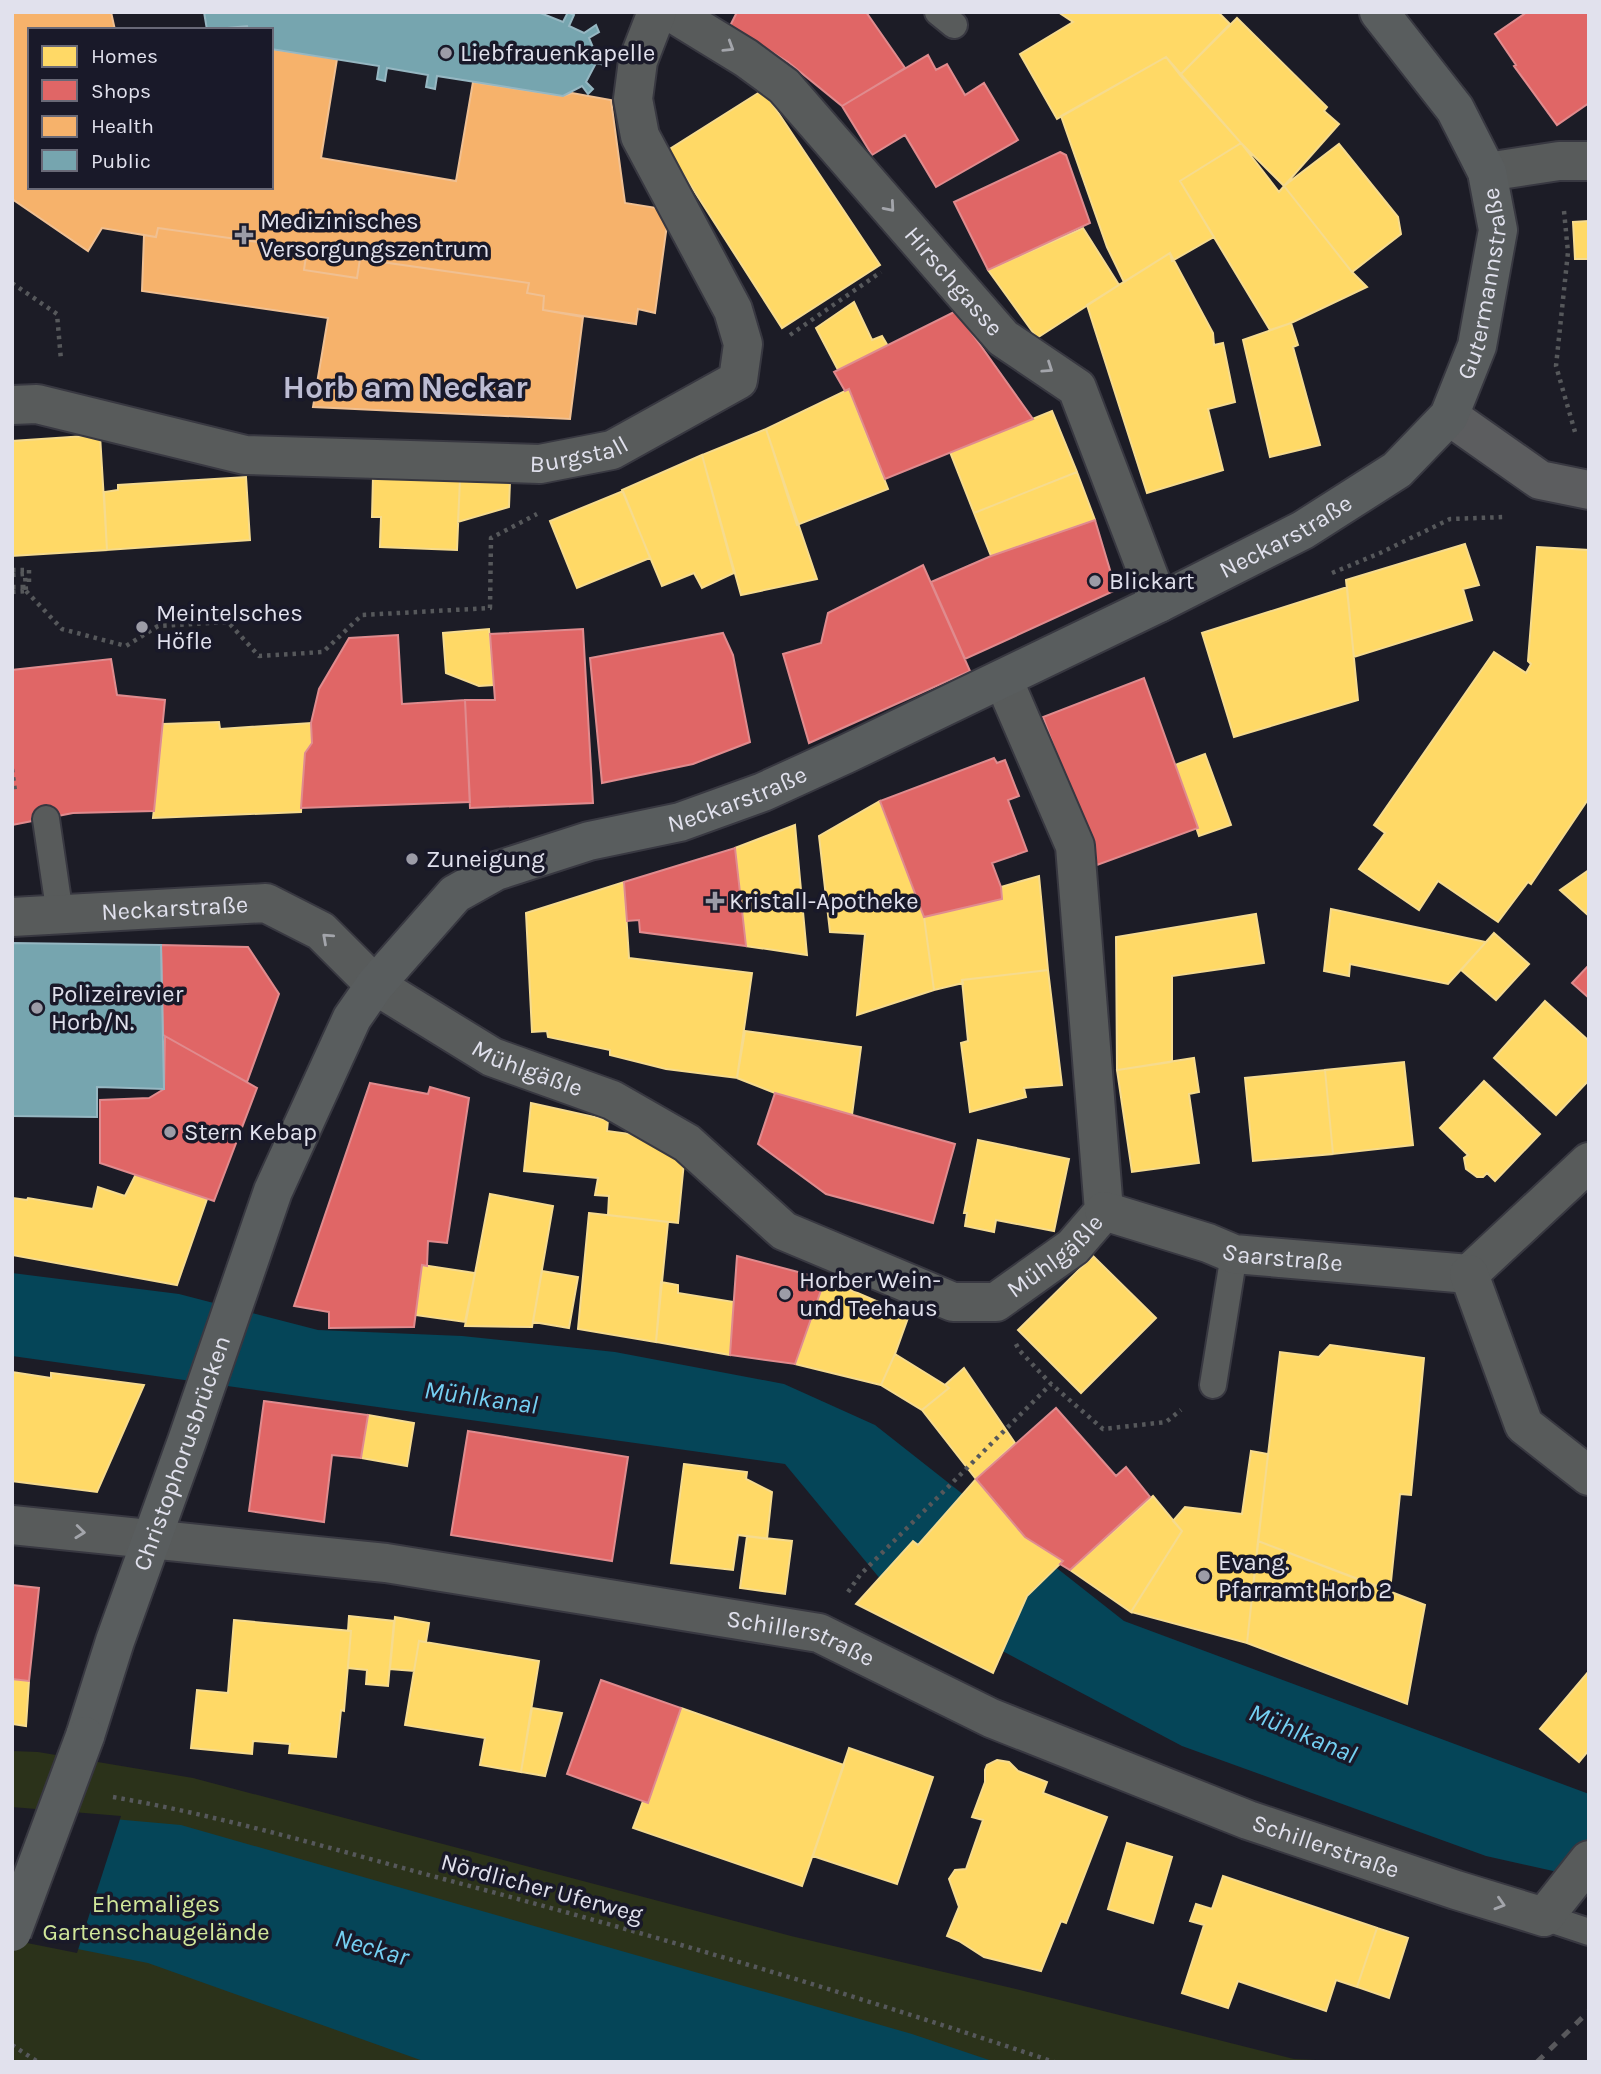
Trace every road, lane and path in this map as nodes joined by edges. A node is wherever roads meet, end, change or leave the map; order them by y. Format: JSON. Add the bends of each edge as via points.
{"nodes":[{"id":1,"x":657,"y":12,"type":"edge"},
{"id":2,"x":671,"y":12,"type":"edge"},
{"id":3,"x":1379,"y":12,"type":"edge"},
{"id":4,"x":1589,"y":161,"type":"edge"},
{"id":5,"x":1487,"y":172,"type":"junction"},
{"id":6,"x":875,"y":276,"type":"dead end"},
{"id":7,"x":12,"y":283,"type":"edge"},
{"id":8,"x":793,"y":332,"type":"dead end"},
{"id":9,"x":12,"y":405,"type":"edge"},
{"id":10,"x":65,"y":410,"type":"junction"},
{"id":11,"x":1449,"y":416,"type":"junction"},
{"id":12,"x":1589,"y":490,"type":"edge"},
{"id":13,"x":549,"y":508,"type":"dead end"},
{"id":14,"x":12,"y":573,"type":"edge"},
{"id":15,"x":26,"y":588,"type":"junction"},
{"id":16,"x":12,"y":590,"type":"edge"},
{"id":17,"x":1159,"y":603,"type":"junction"},
{"id":18,"x":1003,"y":679,"type":"junction"},
{"id":19,"x":46,"y":819,"type":"dead end"},
{"id":20,"x":60,"y":915,"type":"junction"},
{"id":21,"x":12,"y":917,"type":"edge"},
{"id":22,"x":375,"y":985,"type":"junction"},
{"id":23,"x":1589,"y":1162,"type":"edge"},
{"id":24,"x":1104,"y":1211,"type":"junction"},
{"id":25,"x":1234,"y":1254,"type":"junction"},
{"id":26,"x":1469,"y":1274,"type":"junction"},
{"id":27,"x":996,"y":1302,"type":"junction"},
{"id":28,"x":1051,"y":1384,"type":"junction"},
{"id":29,"x":1213,"y":1385,"type":"joint"},
{"id":30,"x":1589,"y":1476,"type":"edge"},
{"id":31,"x":12,"y":1525,"type":"edge"},
{"id":32,"x":151,"y":1539,"type":"junction"},
{"id":33,"x":860,"y":1575,"type":"dead end"},
{"id":34,"x":105,"y":1795,"type":"dead end"},
{"id":35,"x":1580,"y":1872,"type":"edge"},
{"id":36,"x":1544,"y":1917,"type":"junction"},
{"id":37,"x":12,"y":1932,"type":"edge"},
{"id":38,"x":1589,"y":1932,"type":"edge"},
{"id":39,"x":12,"y":2045,"type":"edge"},
{"id":40,"x":38,"y":2062,"type":"edge"},
{"id":41,"x":1054,"y":2062,"type":"edge"}],
"edges":[{"from":1,"to":10,"type":"street","name":"Burgstall","via":[[638,61],[634,99],[640,136],[733,310],[743,344],[738,380],[612,450],[540,464],[246,455]]},
{"from":2,"to":17,"type":"street","name":"Hirschgasse","one_way":true,"via":[[784,86],[1003,338],[1077,388]]},
{"from":3,"to":5,"type":"main road","name":"Gutermannstraße","via":[[1455,109]]},
{"from":4,"to":5,"type":"street"},
{"from":5,"to":11,"type":"main road","name":"Gutermannstraße","via":[[1498,230],[1478,346]]},
{"from":6,"to":8,"type":"path"},
{"from":7,"to":10,"type":"path","via":[[57,314]]},
{"from":9,"to":10,"type":"street","name":"Burgstall"},
{"from":11,"to":12,"type":"main road","via":[[1540,481]]},
{"from":11,"to":17,"type":"main road","name":"Neckarstraße","via":[[1397,470],[1303,530]]},
{"from":13,"to":15,"type":"path","via":[[491,538],[490,608],[362,615],[323,652],[259,656],[228,622],[158,626],[126,646],[62,629]]},
{"from":14,"to":15,"type":"path","via":[[29,570]]},
{"from":15,"to":16,"type":"path"},
{"from":17,"to":18,"type":"main road","name":"Neckarstraße"},
{"from":18,"to":22,"type":"main road","name":"Neckarstraße","via":[[763,792],[680,822],[589,841],[496,871],[455,894]]},
{"from":18,"to":24,"type":"street","name":"Mühlgäßle","via":[[1075,846]]},
{"from":19,"to":20,"type":"lane"},
{"from":20,"to":21,"type":"street","name":"Neckarstraße"},
{"from":22,"to":20,"type":"street","name":"Neckarstraße","one_way":true,"via":[[321,932],[266,902]]},
{"from":22,"to":27,"type":"street","name":"Mühlgäßle","via":[[492,1057],[612,1100],[687,1143],[784,1231],[953,1302]]},
{"from":22,"to":32,"type":"main road","name":"Christophorusbrücken","via":[[352,1018],[273,1191]]},
{"from":23,"to":26,"type":"street"},
{"from":24,"to":25,"type":"street","name":"Saarstraße"},
{"from":24,"to":27,"type":"street","name":"Mühlgäßle","via":[[1073,1247]]},
{"from":25,"to":26,"type":"street","name":"Saarstraße"},
{"from":25,"to":29,"type":"lane"},
{"from":26,"to":30,"type":"street","via":[[1524,1425]]},
{"from":27,"to":28,"type":"path","via":[[1019,1350]]},
{"from":28,"to":29,"type":"path","via":[[1104,1429],[1166,1422]]},
{"from":28,"to":33,"type":"path"},
{"from":31,"to":32,"type":"street","name":"Schillerstraße","one_way":true},
{"from":32,"to":36,"type":"street","name":"Schillerstraße","one_way":true,"via":[[386,1563],[819,1633],[991,1718],[1248,1820]]},
{"from":32,"to":37,"type":"main road","name":"Christophorusbrücken","bridge":true},
{"from":34,"to":41,"type":"path","name":"Nördlicher Uferweg","via":[[184,1809],[508,1896],[748,1964]]},
{"from":35,"to":36,"type":"street"},
{"from":36,"to":38,"type":"lane"},
{"from":39,"to":40,"type":"path"}]}
